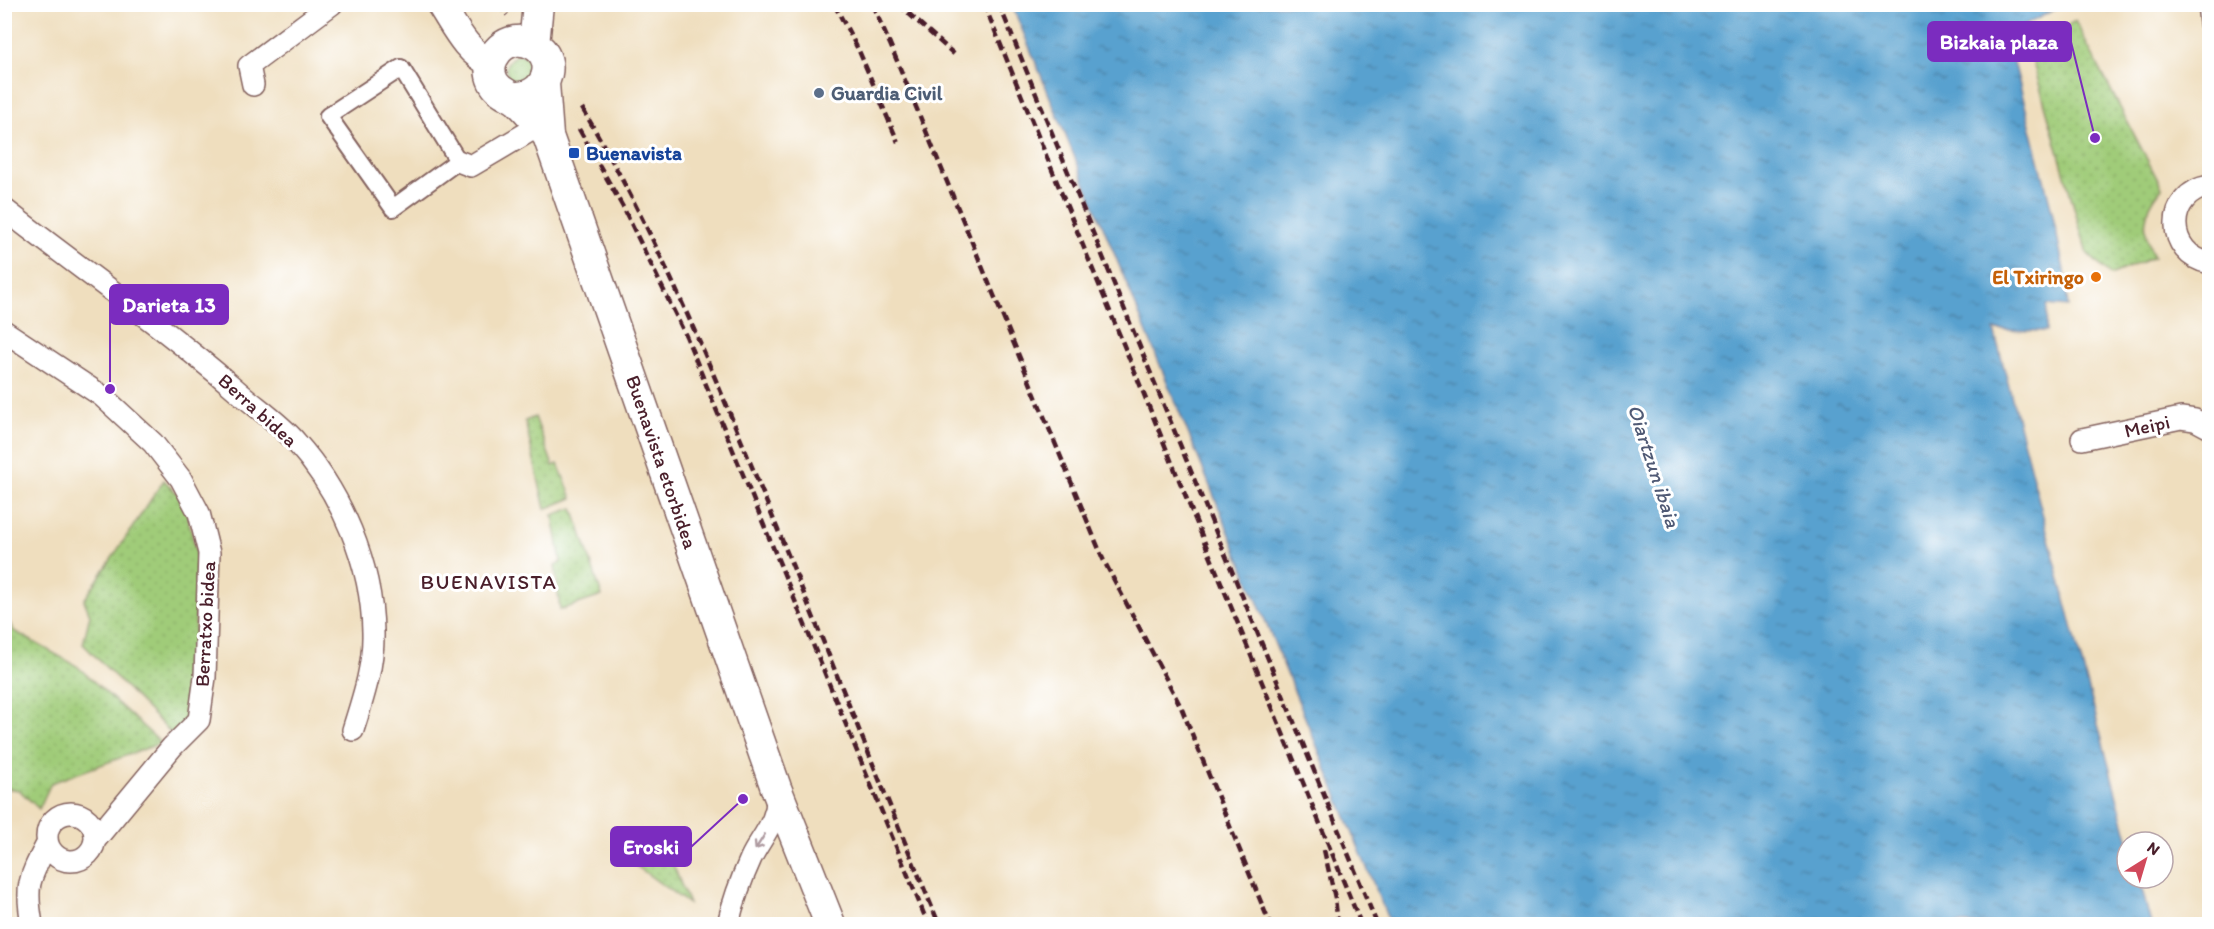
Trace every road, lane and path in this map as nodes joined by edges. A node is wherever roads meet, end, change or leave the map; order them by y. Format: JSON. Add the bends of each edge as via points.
{"nodes":[{"id":1,"x":332,"y":4,"type":"edge"},
{"id":2,"x":440,"y":4,"type":"edge"},
{"id":3,"x":538,"y":4,"type":"edge"},
{"id":4,"x":2208,"y":4,"type":"edge"},
{"id":5,"x":2210,"y":23,"type":"edge"},
{"id":6,"x":534,"y":45,"type":"junction"},
{"id":7,"x":491,"y":63,"type":"junction"},
{"id":8,"x":544,"y":83,"type":"junction"},
{"id":9,"x":253,"y":85,"type":"dead end"},
{"id":10,"x":512,"y":97,"type":"junction"},
{"id":11,"x":544,"y":130,"type":"junction"},
{"id":12,"x":458,"y":161,"type":"junction"},
{"id":13,"x":2210,"y":186,"type":"edge"},
{"id":14,"x":4,"y":209,"type":"edge"},
{"id":15,"x":2210,"y":263,"type":"edge"},
{"id":16,"x":4,"y":331,"type":"edge"},
{"id":17,"x":2210,"y":428,"type":"edge"},
{"id":18,"x":2082,"y":439,"type":"dead end"},
{"id":19,"x":353,"y":730,"type":"dead end"},
{"id":20,"x":776,"y":788,"type":"junction"},
{"id":21,"x":100,"y":828,"type":"junction"},
{"id":22,"x":52,"y":851,"type":"junction"},
{"id":23,"x":32,"y":924,"type":"edge"},
{"id":24,"x":728,"y":924,"type":"edge"},
{"id":25,"x":830,"y":924,"type":"edge"}],
"edges":[{"from":1,"to":9,"type":"street","via":[[249,66]]},
{"from":2,"to":7,"type":"street","via":[[467,46]]},
{"from":3,"to":6,"type":"main road"},
{"from":4,"to":5,"type":"street"},
{"from":6,"to":7,"type":"main road","via":[[512,41],[498,50]]},
{"from":6,"to":8,"type":"main road","name":"Buenavista etorbidea","via":[[546,58]]},
{"from":7,"to":10,"type":"main road","name":"Buenavista etorbidea","via":[[493,81]]},
{"from":8,"to":10,"type":"main road","via":[[531,96]]},
{"from":8,"to":11,"type":"main road","name":"Buenavista etorbidea"},
{"from":10,"to":11,"type":"main road","name":"Buenavista etorbidea"},
{"from":11,"to":12,"type":"street","via":[[471,166]]},
{"from":11,"to":20,"type":"main road","name":"Buenavista etorbidea"},
{"from":12,"to":12,"type":"street","via":[[393,208],[328,116],[401,68]]},
{"from":13,"to":15,"type":"street","via":[[2185,198],[2175,225],[2187,252]]},
{"from":14,"to":19,"type":"street","name":"Berra bidea","via":[[184,345],[296,441],[328,485],[363,565],[370,598],[372,660]]},
{"from":16,"to":21,"type":"street","name":"Berratxo bidea","via":[[102,396],[153,442],[200,513],[209,554],[205,677],[199,720]]},
{"from":17,"to":18,"type":"street","name":"Meipi","via":[[2181,418]]},
{"from":20,"to":24,"type":"street","one_way":true,"via":[[773,819],[750,860]]},
{"from":20,"to":25,"type":"main road","name":"Buenavista etorbidea"},
{"from":21,"to":22,"type":"street","via":[[94,847],[82,860],[74,862]]},
{"from":21,"to":22,"type":"street","via":[[77,813],[60,815],[48,827],[46,836]]},
{"from":22,"to":23,"type":"street","via":[[29,879]]}]}
